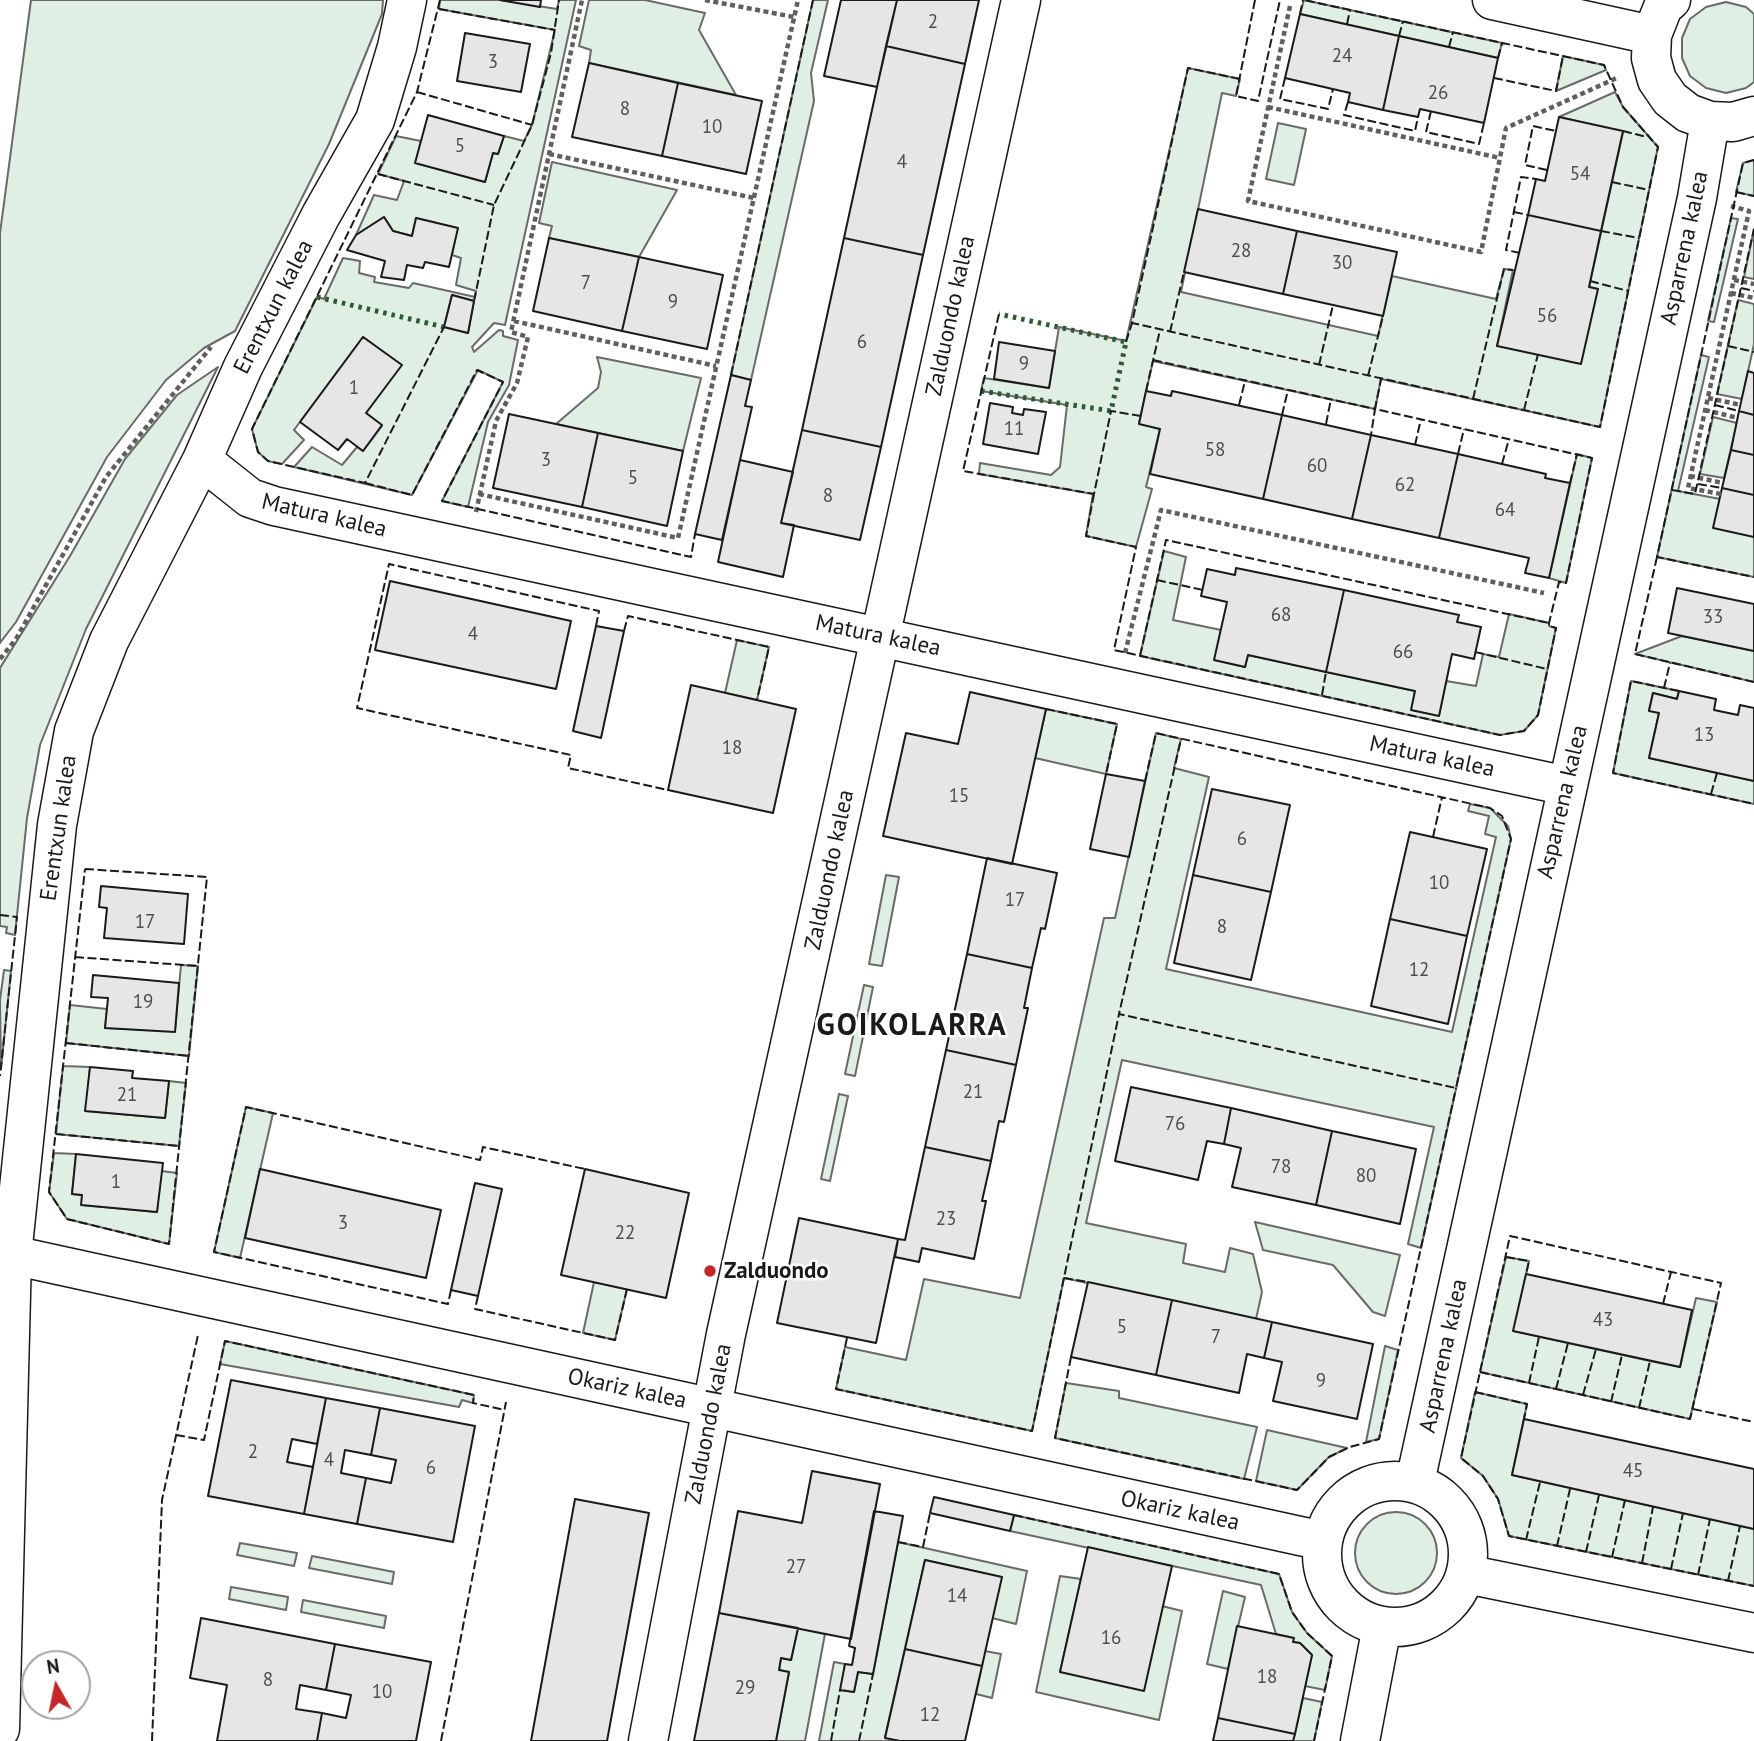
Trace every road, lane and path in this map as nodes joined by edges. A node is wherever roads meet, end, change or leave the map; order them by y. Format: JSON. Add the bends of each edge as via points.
{"nodes":[{"id":1,"x":407,"y":0,"type":"edge"},
{"id":2,"x":582,"y":0,"type":"edge"},
{"id":3,"x":705,"y":0,"type":"edge"},
{"id":4,"x":798,"y":0,"type":"edge"},
{"id":5,"x":1021,"y":0,"type":"edge"},
{"id":6,"x":1492,"y":0,"type":"edge"},
{"id":7,"x":1671,"y":0,"type":"edge"},
{"id":8,"x":1290,"y":6,"type":"dead end"},
{"id":9,"x":794,"y":17,"type":"junction"},
{"id":10,"x":1652,"y":35,"type":"junction"},
{"id":11,"x":1623,"y":75,"type":"dead end"},
{"id":12,"x":1268,"y":107,"type":"junction"},
{"id":13,"x":1754,"y":116,"type":"edge"},
{"id":14,"x":1710,"y":121,"type":"junction"},
{"id":15,"x":549,"y":154,"type":"junction"},
{"id":16,"x":1500,"y":158,"type":"junction"},
{"id":17,"x":754,"y":198,"type":"junction"},
{"id":18,"x":1723,"y":203,"type":"dead end"},
{"id":19,"x":1751,"y":213,"type":"edge"},
{"id":20,"x":1734,"y":280,"type":"junction"},
{"id":21,"x":1754,"y":284,"type":"edge"},
{"id":22,"x":1731,"y":293,"type":"junction"},
{"id":23,"x":1754,"y":298,"type":"edge"},
{"id":24,"x":514,"y":321,"type":"junction"},
{"id":25,"x":216,"y":342,"type":"dead end"},
{"id":26,"x":716,"y":366,"type":"junction"},
{"id":27,"x":1708,"y":398,"type":"junction"},
{"id":28,"x":1741,"y":405,"type":"dead end"},
{"id":29,"x":1705,"y":410,"type":"junction"},
{"id":30,"x":1738,"y":418,"type":"dead end"},
{"id":31,"x":202,"y":460,"type":"junction"},
{"id":32,"x":1690,"y":477,"type":"junction"},
{"id":33,"x":1723,"y":483,"type":"dead end"},
{"id":34,"x":479,"y":494,"type":"junction"},
{"id":35,"x":1721,"y":494,"type":"dead end"},
{"id":36,"x":474,"y":519,"type":"dead end"},
{"id":37,"x":1544,"y":593,"type":"dead end"},
{"id":38,"x":879,"y":638,"type":"junction"},
{"id":39,"x":0,"y":659,"type":"edge"},
{"id":40,"x":1123,"y":660,"type":"dead end"},
{"id":41,"x":1567,"y":786,"type":"junction"},
{"id":42,"x":4,"y":1256,"type":"edge"},
{"id":43,"x":713,"y":1407,"type":"junction"},
{"id":44,"x":1415,"y":1482,"type":"junction"},
{"id":45,"x":1323,"y":1541,"type":"junction"},
{"id":46,"x":1466,"y":1574,"type":"junction"},
{"id":47,"x":1382,"y":1626,"type":"junction"},
{"id":48,"x":1754,"y":1633,"type":"edge"},
{"id":49,"x":0,"y":1729,"type":"edge"},
{"id":50,"x":648,"y":1741,"type":"edge"},
{"id":51,"x":1360,"y":1741,"type":"edge"}],
"edges":[{"from":1,"to":31,"type":"street","name":"Erentxun kalea","via":[[375,120],[249,355]]},
{"from":2,"to":15,"type":"path"},
{"from":3,"to":9,"type":"path"},
{"from":4,"to":9,"type":"path"},
{"from":5,"to":38,"type":"street","name":"Zalduondo kalea"},
{"from":6,"to":10,"type":"street"},
{"from":7,"to":10,"type":"street","via":[[1663,7]]},
{"from":8,"to":12,"type":"path"},
{"from":9,"to":17,"type":"path"},
{"from":10,"to":14,"type":"street","via":[[1651,58],[1657,80],[1670,99],[1688,113]]},
{"from":11,"to":16,"type":"path","via":[[1506,128]]},
{"from":12,"to":16,"type":"path"},
{"from":12,"to":16,"type":"path","via":[[1248,201],[1468,250],[1481,252]]},
{"from":13,"to":14,"type":"street","via":[[1733,122]]},
{"from":14,"to":41,"type":"street","name":"Asparrena kalea"},
{"from":15,"to":17,"type":"path"},
{"from":15,"to":24,"type":"path"},
{"from":17,"to":26,"type":"path"},
{"from":18,"to":19,"type":"path"},
{"from":19,"to":20,"type":"path"},
{"from":20,"to":21,"type":"path"},
{"from":20,"to":22,"type":"path"},
{"from":22,"to":23,"type":"path"},
{"from":22,"to":27,"type":"path"},
{"from":24,"to":26,"type":"path"},
{"from":24,"to":34,"type":"path","via":[[511,332],[528,337],[517,383],[496,421]]},
{"from":25,"to":39,"type":"path","via":[[106,477],[16,639]]},
{"from":26,"to":34,"type":"path","via":[[678,538]]},
{"from":27,"to":28,"type":"path"},
{"from":27,"to":29,"type":"path"},
{"from":29,"to":30,"type":"path"},
{"from":29,"to":32,"type":"path"},
{"from":31,"to":38,"type":"street","name":"Matura kalea","via":[[250,498],[274,506]]},
{"from":31,"to":42,"type":"street","name":"Erentxun kalea","via":[[109,640],[74,731],[55,838]]},
{"from":32,"to":33,"type":"path"},
{"from":32,"to":35,"type":"path","via":[[1688,488]]},
{"from":34,"to":36,"type":"path"},
{"from":37,"to":40,"type":"path","via":[[1161,510]]},
{"from":38,"to":41,"type":"street","name":"Matura kalea"},
{"from":38,"to":43,"type":"street","name":"Zalduondo kalea"},
{"from":41,"to":44,"type":"street","name":"Asparrena kalea"},
{"from":42,"to":43,"type":"street","name":"Okariz kalea"},
{"from":42,"to":49,"type":"street","name":"Erentxun kalea"},
{"from":43,"to":45,"type":"street","name":"Okariz kalea"},
{"from":43,"to":50,"type":"street","name":"Zalduondo kalea"},
{"from":44,"to":45,"type":"street","via":[[1386,1481],[1364,1488],[1344,1501],[1330,1519]]},
{"from":44,"to":46,"type":"street","via":[[1437,1493],[1458,1515],[1468,1544]]},
{"from":45,"to":47,"type":"street","via":[[1323,1570],[1335,1596],[1356,1616]]},
{"from":46,"to":47,"type":"street","via":[[1454,1598],[1434,1616],[1409,1626]]},
{"from":46,"to":48,"type":"street"},
{"from":47,"to":51,"type":"street"}]}
